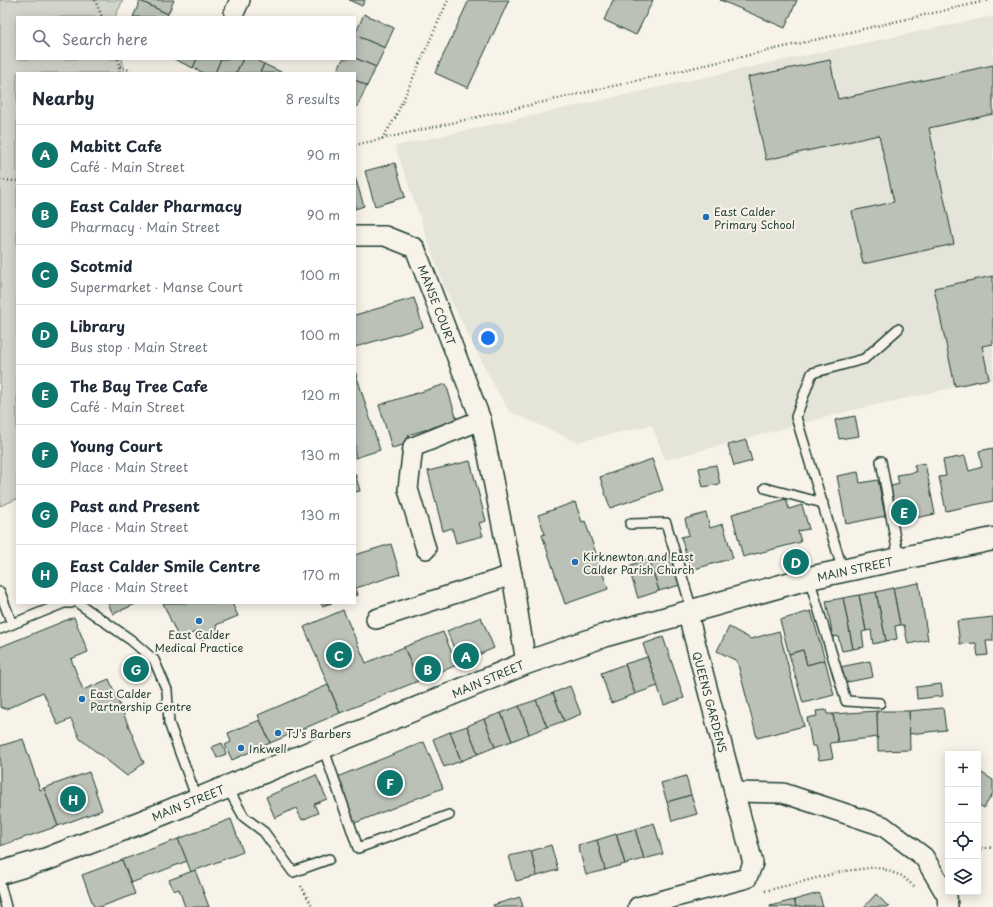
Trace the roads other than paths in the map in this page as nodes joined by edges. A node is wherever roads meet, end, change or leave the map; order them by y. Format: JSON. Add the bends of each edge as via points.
{"nodes":[{"id":1,"x":356,"y":236,"type":"edge"},
{"id":2,"x":898,"y":328,"type":"dead end"},
{"id":3,"x":481,"y":420,"type":"junction"},
{"id":4,"x":881,"y":461,"type":"dead end"},
{"id":5,"x":765,"y":488,"type":"dead end"},
{"id":6,"x":823,"y":503,"type":"junction"},
{"id":7,"x":630,"y":524,"type":"dead end"},
{"id":8,"x":993,"y":540,"type":"edge"},
{"id":9,"x":426,"y":549,"type":"dead end"},
{"id":10,"x":898,"y":560,"type":"junction"},
{"id":11,"x":843,"y":571,"type":"junction"},
{"id":12,"x":512,"y":575,"type":"junction"},
{"id":13,"x":809,"y":578,"type":"junction"},
{"id":14,"x":0,"y":592,"type":"edge"},
{"id":15,"x":62,"y":604,"type":"edge"},
{"id":16,"x":79,"y":604,"type":"edge"},
{"id":17,"x":689,"y":611,"type":"junction"},
{"id":18,"x":376,"y":619,"type":"dead end"},
{"id":19,"x":12,"y":624,"type":"junction"},
{"id":20,"x":0,"y":629,"type":"edge"},
{"id":21,"x":526,"y":663,"type":"junction"},
{"id":22,"x":880,"y":703,"type":"dead end"},
{"id":23,"x":323,"y":747,"type":"junction"},
{"id":24,"x":227,"y":787,"type":"junction"},
{"id":25,"x":734,"y":792,"type":"junction"},
{"id":26,"x":198,"y":799,"type":"junction"},
{"id":27,"x":449,"y":815,"type":"dead end"},
{"id":28,"x":329,"y":859,"type":"dead end"},
{"id":29,"x":0,"y":873,"type":"edge"},
{"id":30,"x":0,"y":884,"type":"edge"},
{"id":31,"x":6,"y":907,"type":"edge"},
{"id":32,"x":638,"y":907,"type":"edge"},
{"id":33,"x":948,"y":907,"type":"edge"}],
"edges":[{"from":1,"to":3,"type":"street","name":"MANSE COURT","via":[[385,236],[416,248]]},
{"from":2,"to":6,"type":"lane","via":[[864,359],[812,373],[796,417]]},
{"from":3,"to":9,"type":"street","via":[[413,447],[408,489]]},
{"from":3,"to":12,"type":"street","name":"MANSE COURT"},
{"from":4,"to":10,"type":"lane"},
{"from":5,"to":6,"type":"lane"},
{"from":6,"to":11,"type":"lane"},
{"from":7,"to":17,"type":"lane","via":[[666,523]]},
{"from":8,"to":10,"type":"main road","name":"MAIN STREET"},
{"from":10,"to":11,"type":"main road","name":"MAIN STREET"},
{"from":11,"to":13,"type":"main road","name":"MAIN STREET"},
{"from":12,"to":18,"type":"street"},
{"from":12,"to":21,"type":"street","name":"MANSE COURT"},
{"from":13,"to":17,"type":"main road","name":"MAIN STREET"},
{"from":13,"to":22,"type":"lane","via":[[846,700]]},
{"from":14,"to":19,"type":"lane"},
{"from":15,"to":19,"type":"lane"},
{"from":16,"to":26,"type":"lane","via":[[154,660],[167,690],[169,723]]},
{"from":17,"to":21,"type":"main road","name":"MAIN STREET","via":[[603,636]]},
{"from":17,"to":25,"type":"street","name":"QUEENS GARDENS"},
{"from":19,"to":20,"type":"lane"},
{"from":21,"to":23,"type":"main road","name":"MAIN STREET"},
{"from":23,"to":24,"type":"main road","name":"MAIN STREET"},
{"from":23,"to":27,"type":"lane","via":[[358,848]]},
{"from":24,"to":26,"type":"main road","name":"MAIN STREET"},
{"from":24,"to":28,"type":"lane","via":[[244,817],[264,832],[293,872]]},
{"from":25,"to":32,"type":"street","name":"QUEENS GARDENS","via":[[754,863],[747,878]]},
{"from":25,"to":33,"type":"street","via":[[783,793],[883,826],[924,857],[947,896]]},
{"from":26,"to":29,"type":"main road","name":"MAIN STREET","via":[[47,859]]},
{"from":30,"to":31,"type":"lane"}]}
